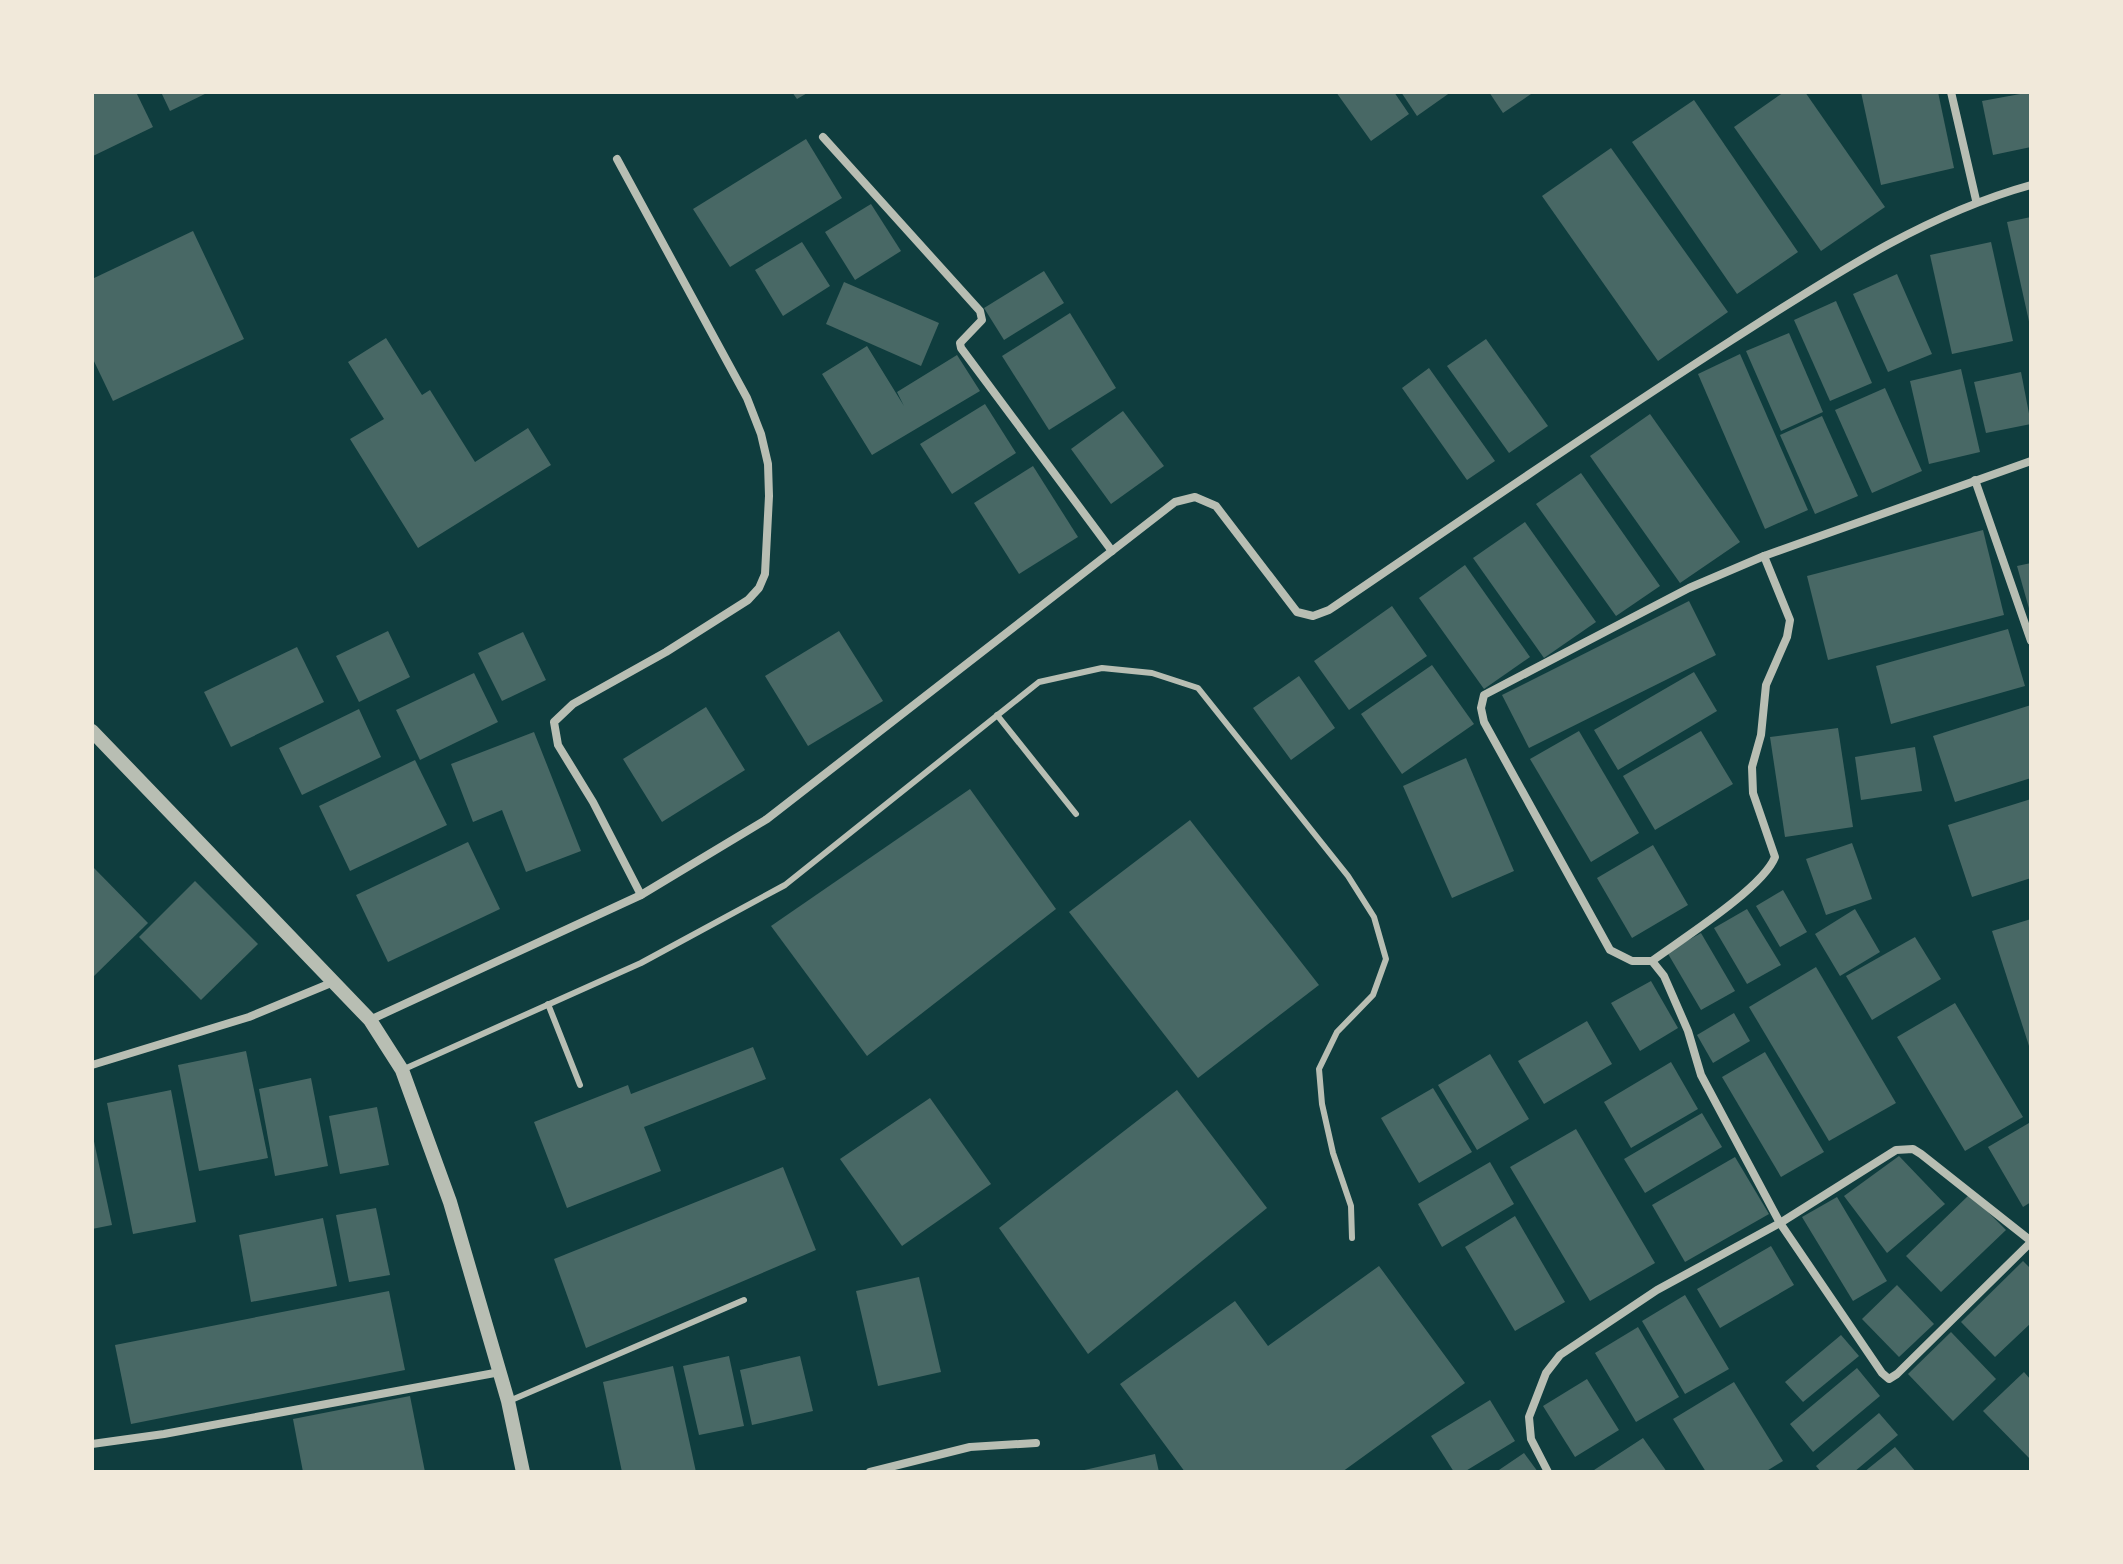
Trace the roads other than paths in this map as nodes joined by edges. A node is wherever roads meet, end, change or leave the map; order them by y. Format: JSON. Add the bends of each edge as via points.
{"nodes":[{"id":1,"x":1951,"y":92,"type":"edge"},
{"id":2,"x":823,"y":137,"type":"dead end"},
{"id":3,"x":617,"y":159,"type":"dead end"},
{"id":4,"x":2031,"y":185,"type":"edge"},
{"id":5,"x":1976,"y":200,"type":"junction"},
{"id":6,"x":2031,"y":461,"type":"edge"},
{"id":7,"x":1975,"y":480,"type":"junction"},
{"id":8,"x":1112,"y":551,"type":"junction"},
{"id":9,"x":1764,"y":556,"type":"junction"},
{"id":10,"x":2031,"y":641,"type":"edge"},
{"id":11,"x":997,"y":715,"type":"junction"},
{"id":12,"x":92,"y":731,"type":"edge"},
{"id":13,"x":1076,"y":814,"type":"dead end"},
{"id":14,"x":641,"y":895,"type":"junction"},
{"id":15,"x":1652,"y":961,"type":"junction"},
{"id":16,"x":331,"y":983,"type":"junction"},
{"id":17,"x":548,"y":1004,"type":"junction"},
{"id":18,"x":370,"y":1020,"type":"junction"},
{"id":19,"x":92,"y":1065,"type":"edge"},
{"id":20,"x":402,"y":1070,"type":"junction"},
{"id":21,"x":580,"y":1085,"type":"dead end"},
{"id":22,"x":1780,"y":1223,"type":"junction"},
{"id":23,"x":1352,"y":1238,"type":"dead end"},
{"id":24,"x":2031,"y":1242,"type":"edge"},
{"id":25,"x":744,"y":1300,"type":"dead end"},
{"id":26,"x":500,"y":1372,"type":"junction"},
{"id":27,"x":508,"y":1401,"type":"junction"},
{"id":28,"x":1036,"y":1443,"type":"dead end"},
{"id":29,"x":92,"y":1444,"type":"edge"},
{"id":30,"x":523,"y":1472,"type":"edge"},
{"id":31,"x":870,"y":1472,"type":"edge"},
{"id":32,"x":1548,"y":1472,"type":"edge"}],
"edges":[{"from":1,"to":5,"type":"street"},
{"from":2,"to":8,"type":"street","via":[[980,311],[982,320],[961,348]]},
{"from":3,"to":14,"type":"street","via":[[747,398],[768,464],[766,563],[759,588],[666,652],[573,704],[554,722],[558,745]]},
{"from":4,"to":5,"type":"street"},
{"from":5,"to":8,"type":"street","via":[[1838,272],[1329,610],[1313,616],[1297,612],[1216,506],[1195,497],[1175,502]]},
{"from":6,"to":7,"type":"street"},
{"from":7,"to":9,"type":"street"},
{"from":7,"to":10,"type":"street"},
{"from":8,"to":14,"type":"street","via":[[767,819]]},
{"from":9,"to":15,"type":"street","via":[[1790,620],[1766,685],[1752,767],[1753,793],[1775,857],[1770,870]]},
{"from":9,"to":15,"type":"street","via":[[1689,588],[1484,695],[1484,722],[1610,950],[1632,961]]},
{"from":11,"to":13,"type":"lane"},
{"from":11,"to":17,"type":"lane","via":[[785,885],[641,963]]},
{"from":11,"to":23,"type":"lane","via":[[1039,682],[1102,668],[1152,673],[1198,688],[1348,876],[1374,917],[1386,959],[1373,995],[1337,1032],[1319,1069],[1330,1141],[1351,1206]]},
{"from":12,"to":16,"type":"street"},
{"from":14,"to":18,"type":"street"},
{"from":15,"to":22,"type":"street","via":[[1688,1031],[1701,1075]]},
{"from":16,"to":18,"type":"street"},
{"from":16,"to":19,"type":"street","via":[[249,1017]]},
{"from":17,"to":20,"type":"lane"},
{"from":17,"to":21,"type":"lane"},
{"from":18,"to":20,"type":"street"},
{"from":20,"to":26,"type":"street","via":[[450,1202]]},
{"from":22,"to":24,"type":"street","via":[[1896,1150],[1913,1149]]},
{"from":22,"to":24,"type":"street","via":[[1889,1379]]},
{"from":22,"to":32,"type":"street","via":[[1657,1290],[1560,1355],[1546,1373],[1529,1417],[1531,1439]]},
{"from":25,"to":27,"type":"lane"},
{"from":26,"to":27,"type":"street"},
{"from":26,"to":29,"type":"street"},
{"from":27,"to":30,"type":"street"},
{"from":28,"to":31,"type":"street","via":[[970,1447]]}]}
